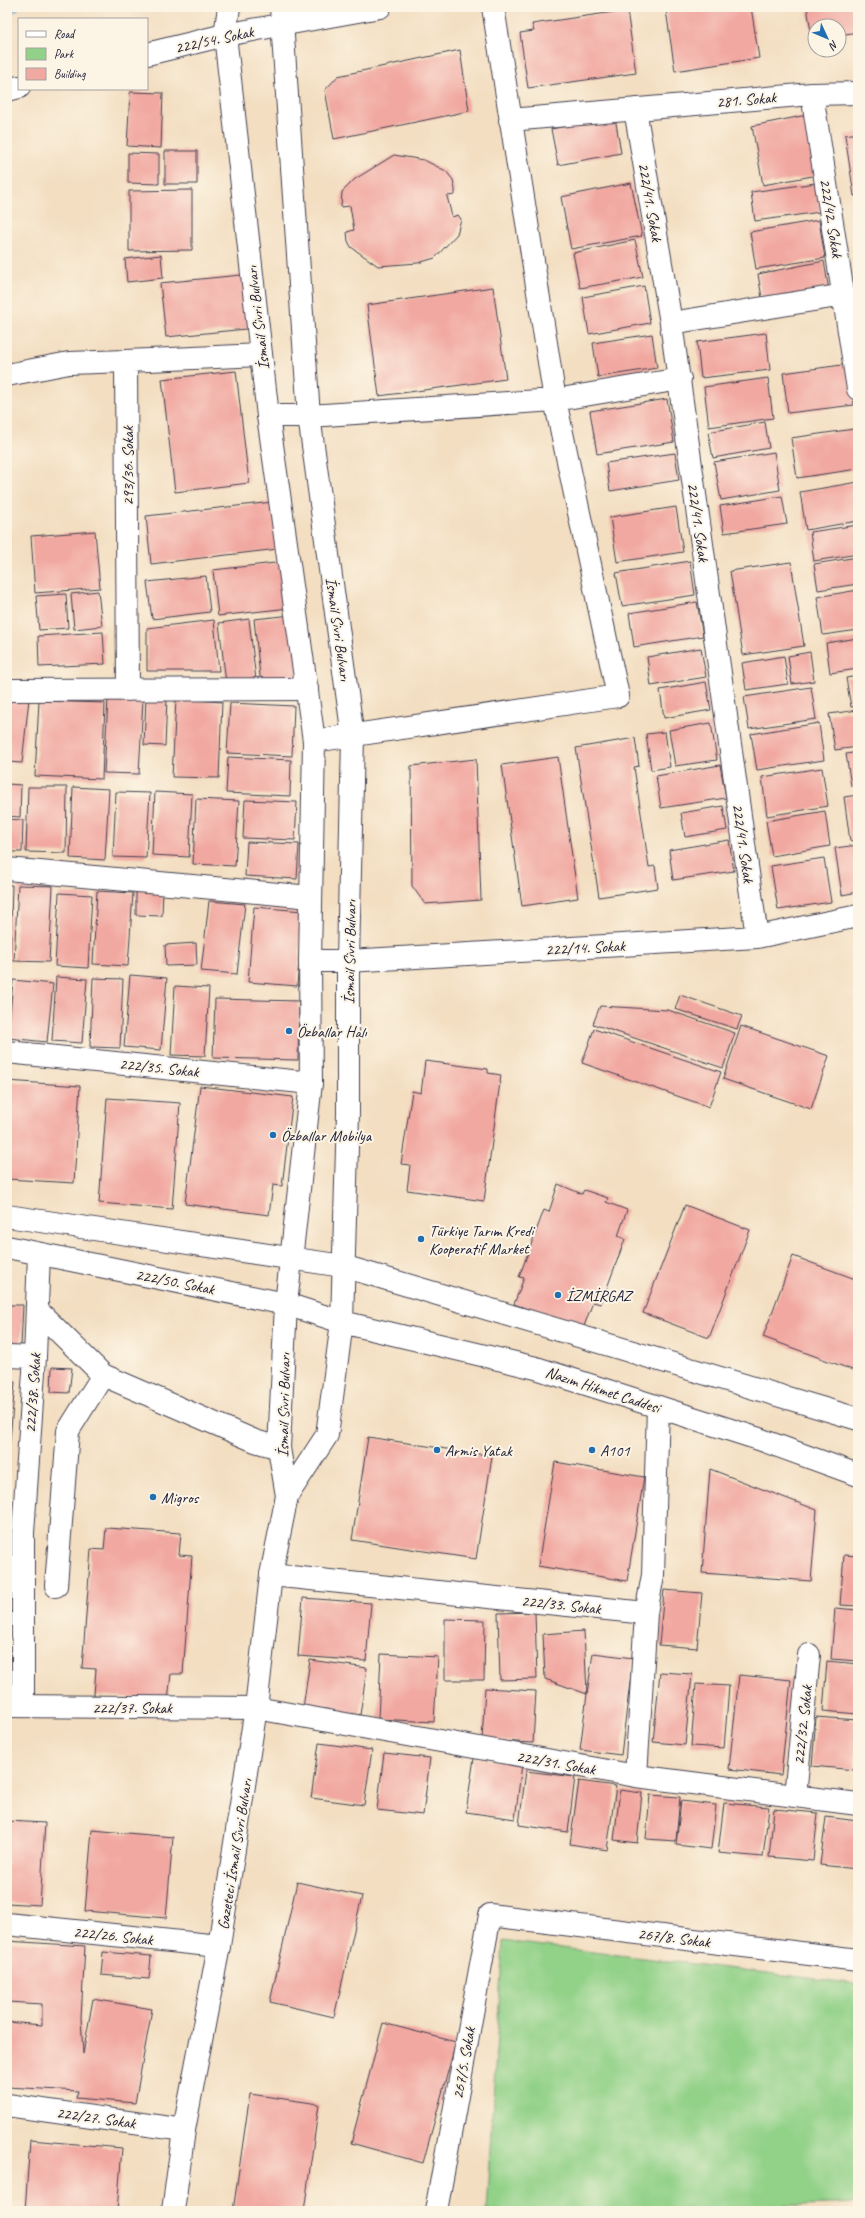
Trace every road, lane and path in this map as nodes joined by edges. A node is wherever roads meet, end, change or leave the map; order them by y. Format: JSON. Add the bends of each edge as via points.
{"nodes":[{"id":1,"x":229,"y":7,"type":"edge"},
{"id":2,"x":380,"y":7,"type":"edge"},
{"id":3,"x":493,"y":7,"type":"edge"},
{"id":4,"x":281,"y":16,"type":"edge"},
{"id":5,"x":225,"y":35,"type":"junction"},
{"id":6,"x":148,"y":54,"type":"edge"},
{"id":7,"x":18,"y":87,"type":"edge"},
{"id":8,"x":7,"y":90,"type":"edge"},
{"id":9,"x":858,"y":93,"type":"edge"},
{"id":10,"x":812,"y":94,"type":"junction"},
{"id":11,"x":635,"y":109,"type":"junction"},
{"id":12,"x":510,"y":120,"type":"junction"},
{"id":13,"x":844,"y":295,"type":"junction"},
{"id":14,"x":672,"y":323,"type":"junction"},
{"id":15,"x":261,"y":355,"type":"junction"},
{"id":16,"x":126,"y":361,"type":"junction"},
{"id":17,"x":7,"y":375,"type":"edge"},
{"id":18,"x":680,"y":379,"type":"junction"},
{"id":19,"x":858,"y":389,"type":"edge"},
{"id":20,"x":555,"y":400,"type":"junction"},
{"id":21,"x":268,"y":416,"type":"junction"},
{"id":22,"x":309,"y":416,"type":"junction"},
{"id":23,"x":307,"y":689,"type":"junction"},
{"id":24,"x":7,"y":690,"type":"edge"},
{"id":25,"x":128,"y":690,"type":"junction"},
{"id":26,"x":353,"y":737,"type":"junction"},
{"id":27,"x":314,"y":741,"type":"junction"},
{"id":28,"x":7,"y":869,"type":"edge"},
{"id":29,"x":311,"y":897,"type":"junction"},
{"id":30,"x":858,"y":916,"type":"edge"},
{"id":31,"x":757,"y":937,"type":"junction"},
{"id":32,"x":310,"y":961,"type":"junction"},
{"id":33,"x":348,"y":961,"type":"junction"},
{"id":34,"x":7,"y":1052,"type":"edge"},
{"id":35,"x":311,"y":1083,"type":"junction"},
{"id":36,"x":7,"y":1216,"type":"edge"},
{"id":37,"x":7,"y":1247,"type":"edge"},
{"id":38,"x":39,"y":1254,"type":"junction"},
{"id":39,"x":292,"y":1258,"type":"junction"},
{"id":40,"x":343,"y":1266,"type":"junction"},
{"id":41,"x":286,"y":1304,"type":"junction"},
{"id":42,"x":37,"y":1310,"type":"junction"},
{"id":43,"x":342,"y":1322,"type":"junction"},
{"id":44,"x":7,"y":1356,"type":"edge"},
{"id":45,"x":35,"y":1357,"type":"junction"},
{"id":46,"x":103,"y":1375,"type":"junction"},
{"id":47,"x":658,"y":1407,"type":"junction"},
{"id":48,"x":858,"y":1419,"type":"edge"},
{"id":49,"x":279,"y":1448,"type":"junction"},
{"id":50,"x":858,"y":1474,"type":"edge"},
{"id":51,"x":287,"y":1496,"type":"junction"},
{"id":52,"x":15,"y":1532,"type":"edge"},
{"id":53,"x":271,"y":1575,"type":"junction"},
{"id":54,"x":56,"y":1586,"type":"dead end"},
{"id":55,"x":646,"y":1613,"type":"junction"},
{"id":56,"x":809,"y":1655,"type":"dead end"},
{"id":57,"x":15,"y":1706,"type":"edge"},
{"id":58,"x":256,"y":1708,"type":"junction"},
{"id":59,"x":636,"y":1776,"type":"junction"},
{"id":60,"x":794,"y":1796,"type":"junction"},
{"id":61,"x":858,"y":1804,"type":"edge"},
{"id":62,"x":490,"y":1915,"type":"joint"},
{"id":63,"x":7,"y":1924,"type":"edge"},
{"id":64,"x":219,"y":1946,"type":"junction"},
{"id":65,"x":858,"y":1960,"type":"edge"},
{"id":66,"x":7,"y":2105,"type":"edge"},
{"id":67,"x":184,"y":2130,"type":"junction"},
{"id":68,"x":173,"y":2211,"type":"edge"},
{"id":69,"x":436,"y":2211,"type":"edge"}],
"edges":[{"from":1,"to":5,"type":"street","name":"İsmail Sivri Bulvarı"},
{"from":2,"to":4,"type":"street","name":"222/54. Sokak"},
{"from":3,"to":12,"type":"street"},
{"from":4,"to":5,"type":"street","name":"222/54. Sokak"},
{"from":4,"to":22,"type":"street","name":"İsmail Sivri Bulvarı"},
{"from":5,"to":6,"type":"street","name":"222/54. Sokak"},
{"from":5,"to":15,"type":"street","name":"İsmail Sivri Bulvarı"},
{"from":7,"to":8,"type":"street"},
{"from":9,"to":10,"type":"street","name":"281. Sokak"},
{"from":10,"to":11,"type":"street","name":"281. Sokak"},
{"from":10,"to":13,"type":"street","name":"222/42. Sokak"},
{"from":11,"to":12,"type":"street","name":"281. Sokak"},
{"from":11,"to":14,"type":"street","name":"222/41. Sokak"},
{"from":12,"to":20,"type":"street"},
{"from":13,"to":14,"type":"street"},
{"from":13,"to":19,"type":"street","name":"222/42. Sokak"},
{"from":14,"to":18,"type":"street","name":"222/41. Sokak"},
{"from":15,"to":16,"type":"street"},
{"from":15,"to":21,"type":"street","name":"İsmail Sivri Bulvarı"},
{"from":16,"to":17,"type":"street","via":[[69,364]]},
{"from":16,"to":25,"type":"street","name":"293/36. Sokak"},
{"from":18,"to":20,"type":"street"},
{"from":18,"to":31,"type":"street","name":"222/41. Sokak"},
{"from":20,"to":22,"type":"street"},
{"from":20,"to":26,"type":"street","via":[[618,696]]},
{"from":21,"to":22,"type":"street"},
{"from":21,"to":23,"type":"street","name":"İsmail Sivri Bulvarı"},
{"from":22,"to":26,"type":"street","name":"İsmail Sivri Bulvarı"},
{"from":23,"to":25,"type":"street"},
{"from":23,"to":27,"type":"street","name":"İsmail Sivri Bulvarı"},
{"from":24,"to":25,"type":"street"},
{"from":26,"to":27,"type":"street"},
{"from":26,"to":33,"type":"street","name":"İsmail Sivri Bulvarı"},
{"from":27,"to":29,"type":"street","name":"İsmail Sivri Bulvarı"},
{"from":28,"to":29,"type":"street"},
{"from":29,"to":32,"type":"street","name":"İsmail Sivri Bulvarı"},
{"from":30,"to":31,"type":"street","name":"222/14. Sokak"},
{"from":31,"to":33,"type":"street","name":"222/14. Sokak"},
{"from":32,"to":33,"type":"street","name":"222/14. Sokak"},
{"from":32,"to":35,"type":"street","name":"İsmail Sivri Bulvarı"},
{"from":33,"to":40,"type":"street","name":"İsmail Sivri Bulvarı","via":[[348,1113]]},
{"from":34,"to":35,"type":"street","name":"222/35. Sokak"},
{"from":35,"to":39,"type":"street","name":"İsmail Sivri Bulvarı"},
{"from":36,"to":39,"type":"street"},
{"from":37,"to":38,"type":"street","name":"222/50. Sokak"},
{"from":38,"to":41,"type":"street","name":"222/50. Sokak"},
{"from":38,"to":42,"type":"street","name":"222/38. Sokak"},
{"from":39,"to":40,"type":"street"},
{"from":39,"to":41,"type":"street","name":"İsmail Sivri Bulvarı"},
{"from":40,"to":43,"type":"street","name":"İsmail Sivri Bulvarı"},
{"from":40,"to":48,"type":"street"},
{"from":41,"to":43,"type":"street","name":"222/50. Sokak"},
{"from":41,"to":49,"type":"street","name":"İsmail Sivri Bulvarı"},
{"from":42,"to":45,"type":"street","name":"222/38. Sokak"},
{"from":42,"to":46,"type":"street"},
{"from":43,"to":47,"type":"street","name":"Nazım Hikmet Caddesi","via":[[536,1368]]},
{"from":43,"to":51,"type":"street","name":"İsmail Sivri Bulvarı","via":[[327,1435]]},
{"from":44,"to":45,"type":"street"},
{"from":45,"to":52,"type":"street","name":"222/38. Sokak"},
{"from":46,"to":49,"type":"street","via":[[255,1441]]},
{"from":46,"to":54,"type":"street","via":[[68,1431]]},
{"from":47,"to":50,"type":"street","name":"Nazım Hikmet Caddesi"},
{"from":47,"to":55,"type":"street","via":[[653,1575]]},
{"from":49,"to":51,"type":"street","name":"İsmail Sivri Bulvarı"},
{"from":51,"to":53,"type":"street","name":"Gazeteci İsmail Sivri Bulvarı"},
{"from":52,"to":57,"type":"street","name":"222/38. Sokak"},
{"from":53,"to":55,"type":"street","name":"222/33. Sokak"},
{"from":53,"to":58,"type":"street","name":"Gazeteci İsmail Sivri Bulvarı"},
{"from":55,"to":59,"type":"street"},
{"from":56,"to":60,"type":"street","name":"222/32. Sokak"},
{"from":57,"to":58,"type":"street","name":"222/37. Sokak"},
{"from":58,"to":59,"type":"street","name":"222/31. Sokak"},
{"from":58,"to":64,"type":"street","name":"Gazeteci İsmail Sivri Bulvarı"},
{"from":59,"to":60,"type":"street","name":"222/31. Sokak"},
{"from":60,"to":61,"type":"street","name":"222/31. Sokak"},
{"from":62,"to":65,"type":"street","name":"267/8. Sokak"},
{"from":62,"to":69,"type":"street","name":"267/5. Sokak"},
{"from":63,"to":64,"type":"street","name":"222/26. Sokak"},
{"from":64,"to":67,"type":"street","name":"Gazeteci İsmail Sivri Bulvarı"},
{"from":66,"to":67,"type":"street","name":"222/27. Sokak"},
{"from":67,"to":68,"type":"street","name":"Gazeteci İsmail Sivri Bulvarı"}]}
